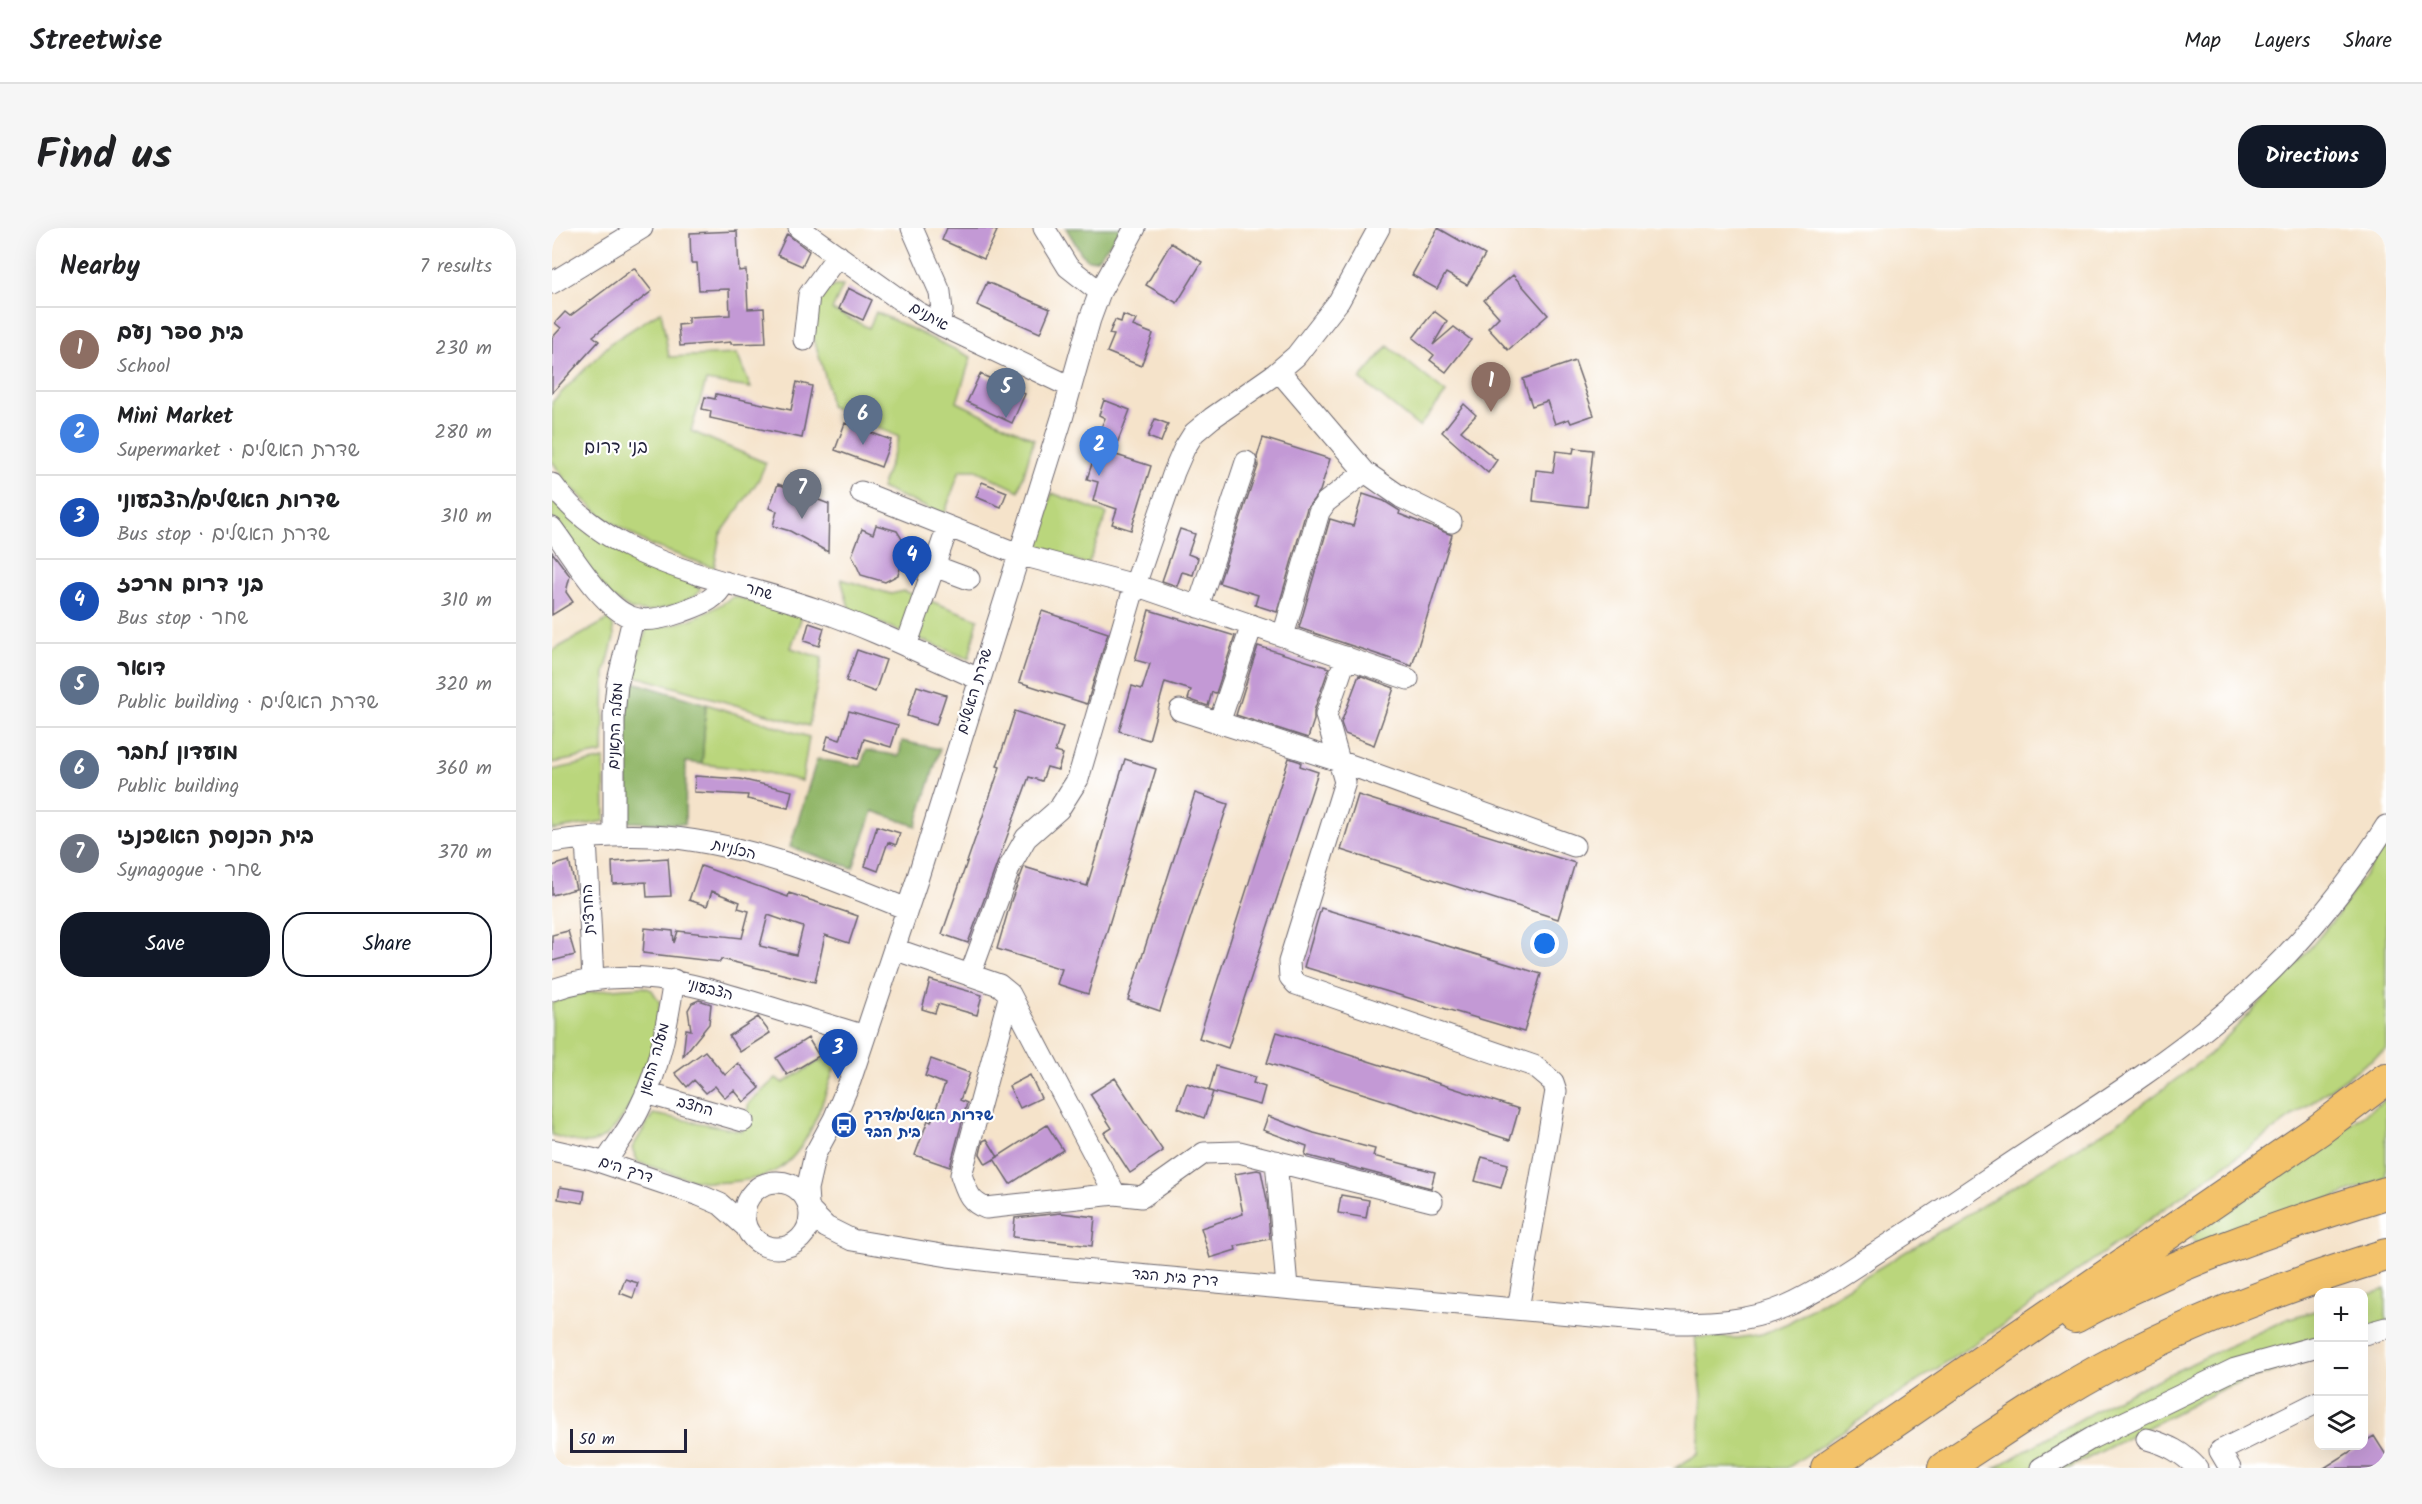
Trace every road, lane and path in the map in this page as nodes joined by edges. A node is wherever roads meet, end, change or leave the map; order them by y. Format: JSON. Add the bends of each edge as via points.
{"nodes":[{"id":1,"x":642,"y":228,"type":"edge"},
{"id":2,"x":799,"y":228,"type":"edge"},
{"id":3,"x":912,"y":228,"type":"edge"},
{"id":4,"x":1044,"y":228,"type":"edge"},
{"id":5,"x":1135,"y":228,"type":"edge"},
{"id":6,"x":1379,"y":228,"type":"edge"},
{"id":7,"x":838,"y":255,"type":"junction"},
{"id":8,"x":552,"y":283,"type":"edge"},
{"id":9,"x":1100,"y":292,"type":"junction"},
{"id":10,"x":939,"y":324,"type":"junction"},
{"id":11,"x":804,"y":340,"type":"dead end"},
{"id":12,"x":1279,"y":371,"type":"junction"},
{"id":13,"x":1071,"y":387,"type":"junction"},
{"id":14,"x":1245,"y":462,"type":"dead end"},
{"id":15,"x":1365,"y":472,"type":"junction"},
{"id":16,"x":552,"y":484,"type":"edge"},
{"id":17,"x":861,"y":492,"type":"dead end"},
{"id":18,"x":1451,"y":522,"type":"dead end"},
{"id":19,"x":948,"y":527,"type":"junction"},
{"id":20,"x":554,"y":531,"type":"edge"},
{"id":21,"x":1018,"y":554,"type":"junction"},
{"id":22,"x":934,"y":566,"type":"junction"},
{"id":23,"x":969,"y":579,"type":"dead end"},
{"id":24,"x":725,"y":582,"type":"junction"},
{"id":25,"x":1136,"y":585,"type":"junction"},
{"id":26,"x":1198,"y":607,"type":"junction"},
{"id":27,"x":633,"y":619,"type":"junction"},
{"id":28,"x":1252,"y":625,"type":"junction"},
{"id":29,"x":1283,"y":636,"type":"junction"},
{"id":30,"x":906,"y":646,"type":"junction"},
{"id":31,"x":1346,"y":657,"type":"junction"},
{"id":32,"x":979,"y":679,"type":"junction"},
{"id":33,"x":1408,"y":679,"type":"dead end"},
{"id":34,"x":1180,"y":710,"type":"dead end"},
{"id":35,"x":1219,"y":723,"type":"junction"},
{"id":36,"x":1339,"y":761,"type":"junction"},
{"id":37,"x":2386,"y":826,"type":"edge"},
{"id":38,"x":614,"y":835,"type":"junction"},
{"id":39,"x":585,"y":837,"type":"junction"},
{"id":40,"x":552,"y":842,"type":"edge"},
{"id":41,"x":1574,"y":846,"type":"dead end"},
{"id":42,"x":907,"y":909,"type":"junction"},
{"id":43,"x":894,"y":949,"type":"junction"},
{"id":44,"x":970,"y":975,"type":"junction"},
{"id":45,"x":593,"y":980,"type":"junction"},
{"id":46,"x":674,"y":980,"type":"junction"},
{"id":47,"x":552,"y":990,"type":"edge"},
{"id":48,"x":1011,"y":994,"type":"junction"},
{"id":49,"x":865,"y":1036,"type":"junction"},
{"id":50,"x":2386,"y":1079,"type":"edge"},
{"id":51,"x":646,"y":1093,"type":"junction"},
{"id":52,"x":743,"y":1121,"type":"dead end"},
{"id":53,"x":552,"y":1150,"type":"edge"},
{"id":54,"x":815,"y":1154,"type":"junction"},
{"id":55,"x":1276,"y":1161,"type":"junction"},
{"id":56,"x":605,"y":1163,"type":"junction"},
{"id":57,"x":779,"y":1182,"type":"junction"},
{"id":58,"x":755,"y":1190,"type":"junction"},
{"id":59,"x":2386,"y":1193,"type":"edge"},
{"id":60,"x":1115,"y":1194,"type":"junction"},
{"id":61,"x":699,"y":1195,"type":"junction"},
{"id":62,"x":1432,"y":1201,"type":"dead end"},
{"id":63,"x":809,"y":1207,"type":"junction"},
{"id":64,"x":746,"y":1227,"type":"junction"},
{"id":65,"x":856,"y":1241,"type":"junction"},
{"id":66,"x":790,"y":1246,"type":"junction"},
{"id":67,"x":2386,"y":1255,"type":"edge"},
{"id":68,"x":1287,"y":1287,"type":"junction"},
{"id":69,"x":1518,"y":1309,"type":"junction"},
{"id":70,"x":2386,"y":1328,"type":"edge"},
{"id":71,"x":2368,"y":1333,"type":"edge"},
{"id":72,"x":2314,"y":1347,"type":"edge"},
{"id":73,"x":2314,"y":1404,"type":"edge"},
{"id":74,"x":1917,"y":1408,"type":"junction"},
{"id":75,"x":2147,"y":1439,"type":"dead end"},
{"id":76,"x":1827,"y":1468,"type":"edge"},
{"id":77,"x":1944,"y":1468,"type":"edge"},
{"id":78,"x":2041,"y":1468,"type":"edge"},
{"id":79,"x":2197,"y":1468,"type":"edge"},
{"id":80,"x":2230,"y":1468,"type":"edge"}],
"edges":[{"from":1,"to":8,"type":"street"},
{"from":2,"to":7,"type":"street","name":"איתנים"},
{"from":3,"to":10,"type":"street","via":[[940,292]]},
{"from":4,"to":9,"type":"street","via":[[1068,267]]},
{"from":5,"to":9,"type":"street","name":"שדרת האשלים"},
{"from":6,"to":12,"type":"street","via":[[1339,301],[1296,356]]},
{"from":7,"to":10,"type":"street","name":"איתנים"},
{"from":7,"to":11,"type":"street","via":[[809,295]]},
{"from":9,"to":13,"type":"street","name":"שדרת האשלים"},
{"from":10,"to":13,"type":"street","name":"איתנים"},
{"from":12,"to":15,"type":"street"},
{"from":12,"to":25,"type":"street","via":[[1212,418],[1189,441],[1174,472]]},
{"from":13,"to":21,"type":"street","name":"שדרת האשלים"},
{"from":14,"to":26,"type":"street"},
{"from":15,"to":18,"type":"street","via":[[1401,497]]},
{"from":15,"to":29,"type":"street","via":[[1319,512]]},
{"from":16,"to":24,"type":"street","name":"שחר","via":[[602,531],[633,548]]},
{"from":17,"to":19,"type":"street"},
{"from":19,"to":21,"type":"street"},
{"from":19,"to":22,"type":"street"},
{"from":20,"to":27,"type":"street","via":[[608,603]]},
{"from":21,"to":25,"type":"street"},
{"from":21,"to":32,"type":"street","name":"שדרת האשלים"},
{"from":22,"to":23,"type":"street"},
{"from":22,"to":30,"type":"street"},
{"from":24,"to":27,"type":"street","via":[[718,594],[705,602],[669,616]]},
{"from":24,"to":30,"type":"street","name":"שחר","via":[[815,609]]},
{"from":25,"to":26,"type":"street"},
{"from":25,"to":44,"type":"street","via":[[1078,779],[1059,809],[1018,850]]},
{"from":26,"to":28,"type":"street"},
{"from":27,"to":38,"type":"street","name":"מעלה התאנים","via":[[614,715]]},
{"from":28,"to":29,"type":"street"},
{"from":28,"to":35,"type":"street"},
{"from":29,"to":31,"type":"street"},
{"from":30,"to":32,"type":"street","name":"שחר"},
{"from":31,"to":33,"type":"street"},
{"from":31,"to":36,"type":"street","via":[[1326,715]]},
{"from":32,"to":42,"type":"street","name":"שדרת האשלים"},
{"from":34,"to":35,"type":"street"},
{"from":35,"to":36,"type":"street"},
{"from":36,"to":41,"type":"street"},
{"from":36,"to":69,"type":"street","via":[[1346,782],[1289,962],[1290,977],[1296,984],[1534,1066],[1553,1082],[1556,1091]]},
{"from":37,"to":69,"type":"street","name":"דרך בית הבד","via":[[2316,924],[2226,1012],[2144,1073],[1811,1293],[1758,1315],[1707,1323]]},
{"from":38,"to":39,"type":"street","name":"הכלניות"},
{"from":38,"to":42,"type":"street","name":"הכלניות","via":[[665,837],[725,847],[808,871]]},
{"from":39,"to":40,"type":"street","name":"הכלניות"},
{"from":39,"to":45,"type":"street","name":"החרצית"},
{"from":42,"to":43,"type":"street","name":"שדרת האשלים"},
{"from":43,"to":44,"type":"street"},
{"from":43,"to":49,"type":"street","name":"שדרת האשלים"},
{"from":44,"to":48,"type":"street","via":[[999,985]]},
{"from":45,"to":46,"type":"street","name":"הצבעוני","via":[[632,976]]},
{"from":45,"to":47,"type":"street","name":"הצבעוני"},
{"from":46,"to":49,"type":"street","name":"הצבעוני"},
{"from":46,"to":51,"type":"street","name":"מעלה החאן","via":[[660,1052]]},
{"from":48,"to":60,"type":"street"},
{"from":48,"to":60,"type":"street","via":[[962,1175],[968,1194],[974,1203],[986,1208]]},
{"from":49,"to":54,"type":"street","name":"שדרת האשלים","via":[[842,1101]]},
{"from":50,"to":74,"type":"highway","via":[[2310,1136]]},
{"from":51,"to":52,"type":"street","name":"החצב"},
{"from":51,"to":56,"type":"street","name":"מעלה החאן"},
{"from":53,"to":56,"type":"street","name":"דרך הים"},
{"from":54,"to":57,"type":"street","name":"שדרת האשלים","via":[[797,1172]]},
{"from":54,"to":63,"type":"street","name":"שדרת האשלים"},
{"from":55,"to":60,"type":"street","via":[[1239,1152],[1204,1153],[1142,1197]]},
{"from":55,"to":62,"type":"street"},
{"from":55,"to":68,"type":"street"},
{"from":56,"to":61,"type":"street","name":"דרך הים"},
{"from":57,"to":58,"type":"street"},
{"from":57,"to":63,"type":"street","via":[[800,1191]]},
{"from":58,"to":61,"type":"street","name":"דרך הים"},
{"from":58,"to":64,"type":"street","via":[[745,1206]]},
{"from":59,"to":74,"type":"highway","via":[[2183,1265],[2103,1302]]},
{"from":61,"to":64,"type":"street","name":"דרך הים","via":[[720,1204]]},
{"from":63,"to":65,"type":"street","name":"דרך בית הבד","via":[[826,1227]]},
{"from":63,"to":66,"type":"street","via":[[806,1233]]},
{"from":64,"to":66,"type":"street","via":[[759,1244],[780,1249]]},
{"from":65,"to":66,"type":"street","name":"דרך בית הבד"},
{"from":65,"to":68,"type":"street","name":"דרך בית הבד","via":[[1016,1264]]},
{"from":67,"to":77,"type":"highway","via":[[2253,1301],[2135,1352]]},
{"from":68,"to":69,"type":"street","name":"דרך בית הבד"},
{"from":70,"to":71,"type":"street"},
{"from":72,"to":78,"type":"street","via":[[2235,1369],[2092,1437]]},
{"from":73,"to":80,"type":"street","via":[[2220,1451]]},
{"from":74,"to":76,"type":"highway"},
{"from":75,"to":79,"type":"street","via":[[2171,1446]]}]}
